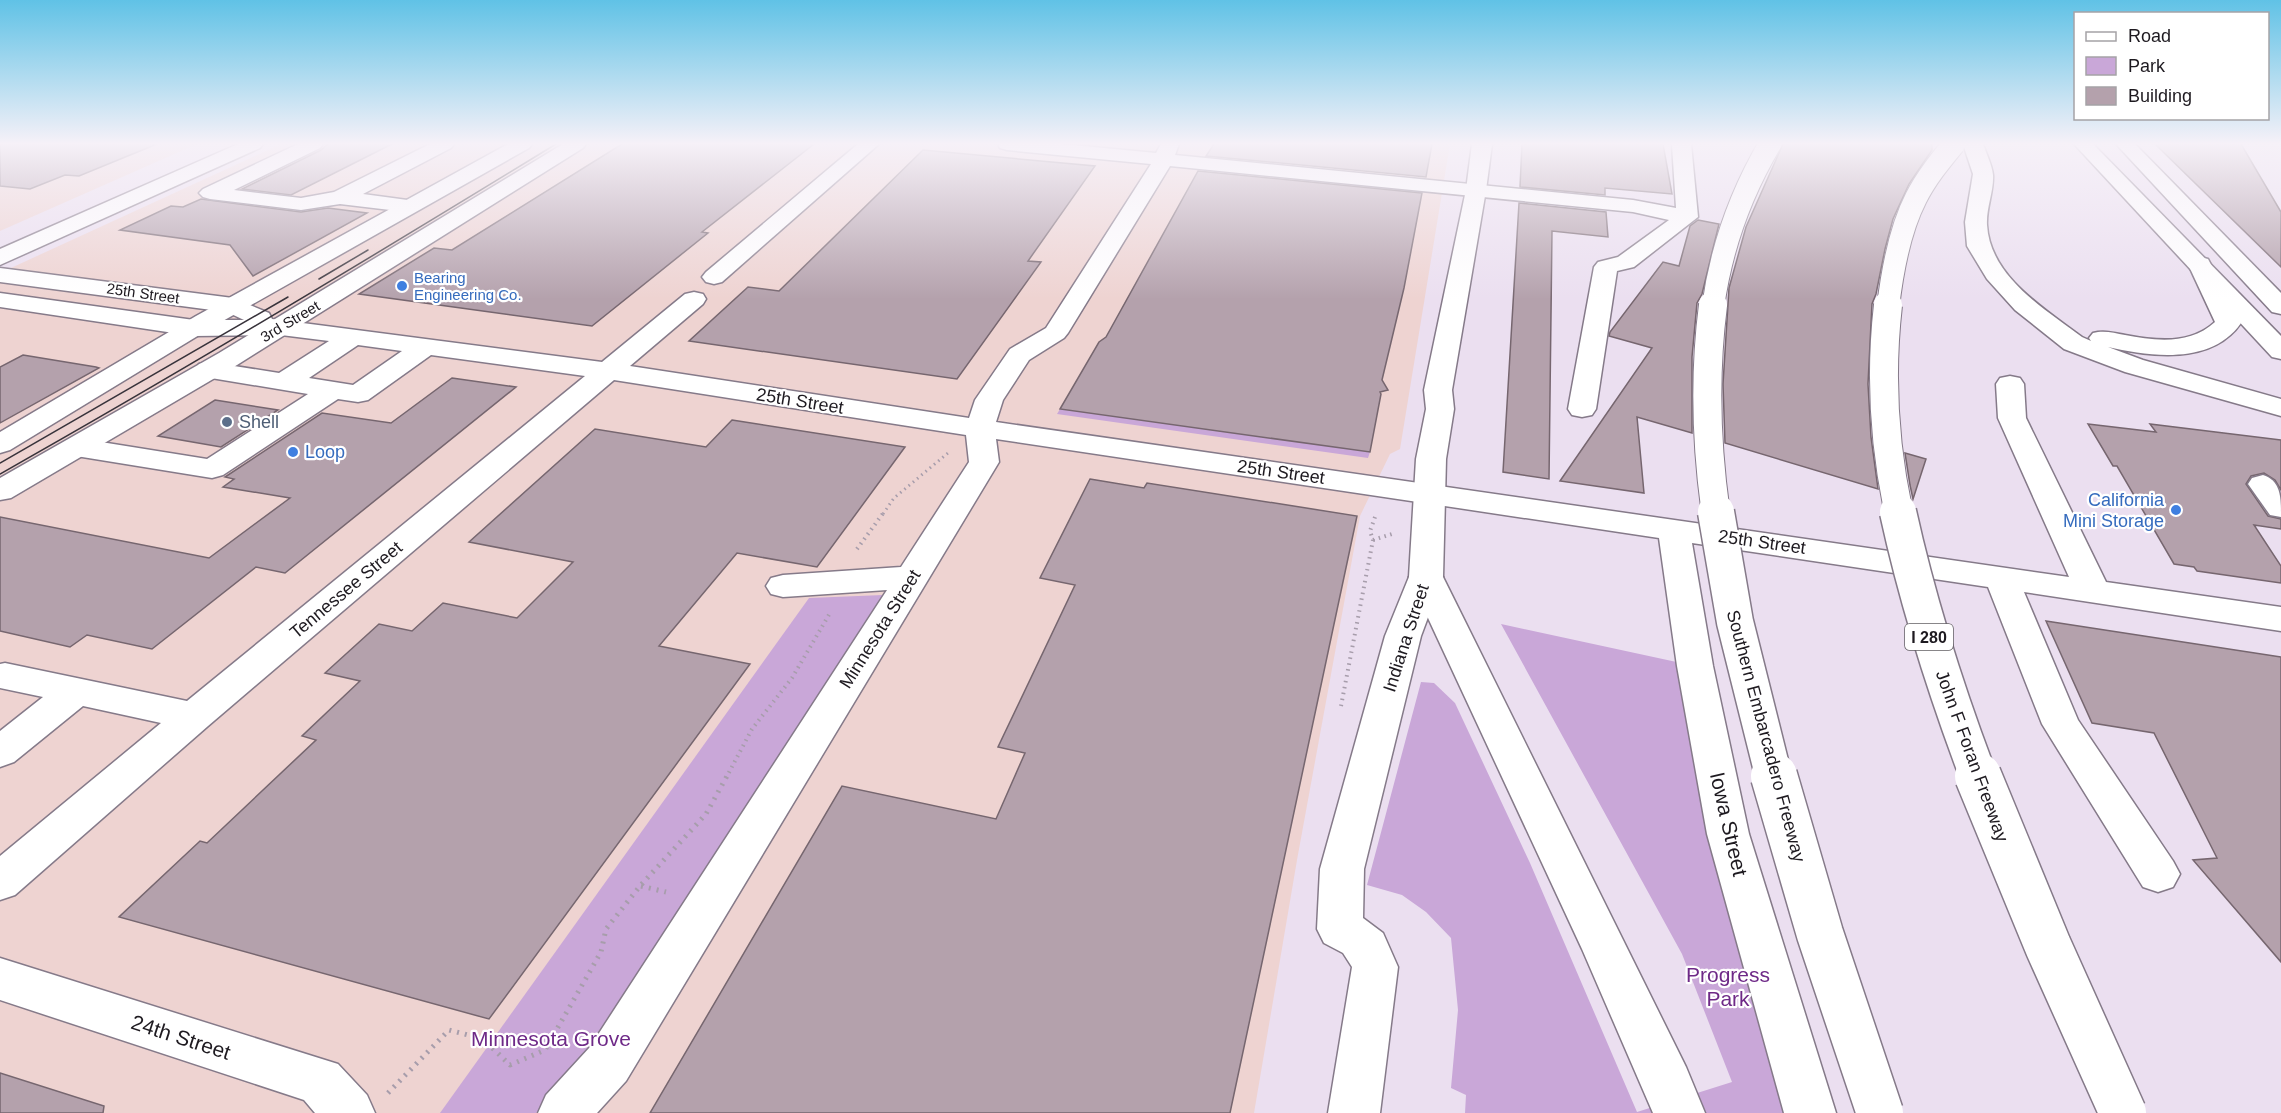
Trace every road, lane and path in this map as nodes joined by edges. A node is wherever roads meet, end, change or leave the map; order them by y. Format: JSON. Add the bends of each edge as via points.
{"nodes":[{"id":1,"x":138,"y":196,"type":"edge"},
{"id":2,"x":234,"y":196,"type":"edge"},
{"id":3,"x":344,"y":196,"type":"edge"},
{"id":4,"x":426,"y":196,"type":"edge"},
{"id":5,"x":492,"y":196,"type":"edge"},
{"id":6,"x":808,"y":196,"type":"edge"},
{"id":7,"x":1143,"y":196,"type":"edge"},
{"id":8,"x":1475,"y":196,"type":"edge"},
{"id":9,"x":1534,"y":196,"type":"edge"},
{"id":10,"x":1686,"y":196,"type":"edge"},
{"id":11,"x":1743,"y":196,"type":"edge"},
{"id":12,"x":1918,"y":196,"type":"edge"},
{"id":13,"x":1980,"y":196,"type":"edge"},
{"id":14,"x":2134,"y":196,"type":"edge"},
{"id":15,"x":2175,"y":196,"type":"edge"},
{"id":16,"x":340,"y":198,"type":"junction"},
{"id":17,"x":407,"y":206,"type":"junction"},
{"id":18,"x":1687,"y":217,"type":"junction"},
{"id":19,"x":0,"y":258,"type":"edge"},
{"id":20,"x":2200,"y":264,"type":"junction"},
{"id":21,"x":0,"y":275,"type":"edge"},
{"id":22,"x":714,"y":277,"type":"dead end"},
{"id":23,"x":694,"y":299,"type":"dead end"},
{"id":24,"x":0,"y":300,"type":"edge"},
{"id":25,"x":233,"y":305,"type":"junction"},
{"id":26,"x":2281,"y":307,"type":"edge"},
{"id":27,"x":2030,"y":310,"type":"junction"},
{"id":28,"x":281,"y":327,"type":"junction"},
{"id":29,"x":194,"y":328,"type":"junction"},
{"id":30,"x":353,"y":337,"type":"junction"},
{"id":31,"x":425,"y":347,"type":"junction"},
{"id":32,"x":2281,"y":351,"type":"edge"},
{"id":33,"x":209,"y":370,"type":"junction"},
{"id":34,"x":608,"y":371,"type":"junction"},
{"id":35,"x":284,"y":382,"type":"junction"},
{"id":36,"x":2010,"y":384,"type":"dead end"},
{"id":37,"x":333,"y":390,"type":"junction"},
{"id":38,"x":2281,"y":408,"type":"edge"},
{"id":39,"x":1582,"y":409,"type":"dead end"},
{"id":40,"x":980,"y":428,"type":"junction"},
{"id":41,"x":0,"y":444,"type":"edge"},
{"id":42,"x":76,"y":447,"type":"junction"},
{"id":43,"x":0,"y":491,"type":"edge"},
{"id":44,"x":1430,"y":494,"type":"junction"},
{"id":45,"x":1374,"y":519,"type":"dead end"},
{"id":46,"x":1674,"y":530,"type":"junction"},
{"id":47,"x":1373,"y":540,"type":"dead end"},
{"id":48,"x":912,"y":577,"type":"junction"},
{"id":49,"x":1426,"y":577,"type":"junction"},
{"id":50,"x":2001,"y":577,"type":"junction"},
{"id":51,"x":843,"y":582,"type":"junction"},
{"id":52,"x":783,"y":586,"type":"dead end"},
{"id":53,"x":2093,"y":591,"type":"junction"},
{"id":54,"x":2281,"y":619,"type":"edge"},
{"id":55,"x":5,"y":676,"type":"dead end"},
{"id":56,"x":76,"y":691,"type":"junction"},
{"id":57,"x":194,"y":716,"type":"junction"},
{"id":58,"x":0,"y":752,"type":"edge"},
{"id":59,"x":2158,"y":874,"type":"dead end"},
{"id":60,"x":0,"y":882,"type":"edge"},
{"id":61,"x":0,"y":979,"type":"edge"},
{"id":62,"x":367,"y":1105,"type":"edge"},
{"id":63,"x":564,"y":1113,"type":"edge"},
{"id":64,"x":1354,"y":1113,"type":"edge"},
{"id":65,"x":1678,"y":1113,"type":"edge"},
{"id":66,"x":1810,"y":1113,"type":"edge"},
{"id":67,"x":1880,"y":1113,"type":"edge"},
{"id":68,"x":2123,"y":1113,"type":"edge"}],
"edges":[{"from":1,"to":19,"type":"main road"},
{"from":2,"to":16,"type":"main road","via":[[301,204]]},
{"from":3,"to":16,"type":"main road"},
{"from":4,"to":17,"type":"main road"},
{"from":5,"to":28,"type":"main road","name":"3rd Street"},
{"from":6,"to":22,"type":"main road"},
{"from":7,"to":40,"type":"main road","name":"Minnesota Street","via":[[1055,333],[1019,355],[989,400]]},
{"from":8,"to":44,"type":"main road","name":"Indiana Street","via":[[1438,390],[1440,409],[1431,459]]},
{"from":9,"to":18,"type":"main road","via":[[1633,206]]},
{"from":10,"to":18,"type":"main road"},
{"from":11,"to":67,"type":"main road","name":"Southern Embarcadero Freeway","bridge":true,"via":[[1720,263],[1707,381],[1710,458],[1721,550],[1742,658],[1781,805],[1834,983]]},
{"from":12,"to":68,"type":"main road","name":"John F Foran Freeway","number":"I 280","bridge":true,"via":[[1898,248],[1884,353],[1885,422],[1893,489],[1911,573],[1941,676],[2004,844]]},
{"from":13,"to":27,"type":"main road","via":[[1978,246],[1995,274]]},
{"from":14,"to":20,"type":"main road"},
{"from":15,"to":26,"type":"main road"},
{"from":16,"to":17,"type":"main road"},
{"from":17,"to":25,"type":"main road"},
{"from":18,"to":39,"type":"main road","via":[[1626,262],[1606,267]]},
{"from":20,"to":27,"type":"main road","via":[[2228,323],[2220,333],[2189,345],[2125,343],[2090,335]]},
{"from":20,"to":32,"type":"main road"},
{"from":21,"to":25,"type":"main road","name":"25th Street"},
{"from":23,"to":34,"type":"main road","name":"Tennessee Street"},
{"from":24,"to":29,"type":"main road","name":"25th Street"},
{"from":25,"to":28,"type":"main road","name":"25th Street"},
{"from":25,"to":29,"type":"main road"},
{"from":27,"to":38,"type":"main road","via":[[2073,343],[2134,366]]},
{"from":28,"to":29,"type":"main road","name":"25th Street"},
{"from":28,"to":30,"type":"main road","name":"25th Street"},
{"from":28,"to":33,"type":"main road","name":"3rd Street"},
{"from":29,"to":41,"type":"main road"},
{"from":30,"to":31,"type":"main road","name":"25th Street"},
{"from":30,"to":35,"type":"main road"},
{"from":31,"to":34,"type":"main road","name":"25th Street"},
{"from":31,"to":37,"type":"main road","via":[[358,394]]},
{"from":33,"to":35,"type":"main road"},
{"from":33,"to":42,"type":"main road","name":"3rd Street"},
{"from":34,"to":40,"type":"main road","name":"25th Street"},
{"from":34,"to":57,"type":"main road","name":"Tennessee Street"},
{"from":35,"to":37,"type":"main road"},
{"from":36,"to":53,"type":"main road","via":[[2012,418]]},
{"from":37,"to":42,"type":"main road","via":[[212,469]]},
{"from":40,"to":44,"type":"main road","name":"25th Street"},
{"from":40,"to":48,"type":"main road","name":"Minnesota Street","via":[[984,462]]},
{"from":40,"to":51,"type":"path","via":[[894,498],[853,555]]},
{"from":42,"to":43,"type":"main road","name":"3rd Street"},
{"from":44,"to":46,"type":"main road","name":"25th Street"},
{"from":44,"to":49,"type":"main road","name":"Indiana Street"},
{"from":45,"to":47,"type":"path","via":[[1370,531]]},
{"from":46,"to":50,"type":"main road","name":"25th Street"},
{"from":46,"to":66,"type":"main road","name":"Iowa Street","via":[[1695,666],[1728,834]]},
{"from":48,"to":51,"type":"main road"},
{"from":48,"to":63,"type":"main road","name":"Minnesota Street","via":[[608,1064]]},
{"from":49,"to":64,"type":"main road","name":"Indiana Street","via":[[1403,636],[1342,869],[1340,929],[1358,937],[1370,949],[1375,967]]},
{"from":49,"to":65,"type":"main road","via":[[1605,949]]},
{"from":50,"to":53,"type":"main road","name":"25th Street"},
{"from":50,"to":59,"type":"main road","via":[[2061,724]]},
{"from":51,"to":52,"type":"main road"},
{"from":51,"to":62,"type":"path","via":[[834,606],[792,678],[752,729],[706,814],[606,929],[601,952],[545,1050],[510,1065],[483,1039],[449,1030]]},
{"from":53,"to":54,"type":"main road","name":"25th Street"},
{"from":55,"to":56,"type":"main road"},
{"from":56,"to":57,"type":"main road"},
{"from":56,"to":58,"type":"main road"},
{"from":57,"to":60,"type":"main road","name":"Tennessee Street"},
{"from":61,"to":62,"type":"main road","name":"24th Street","via":[[320,1081]]}]}
